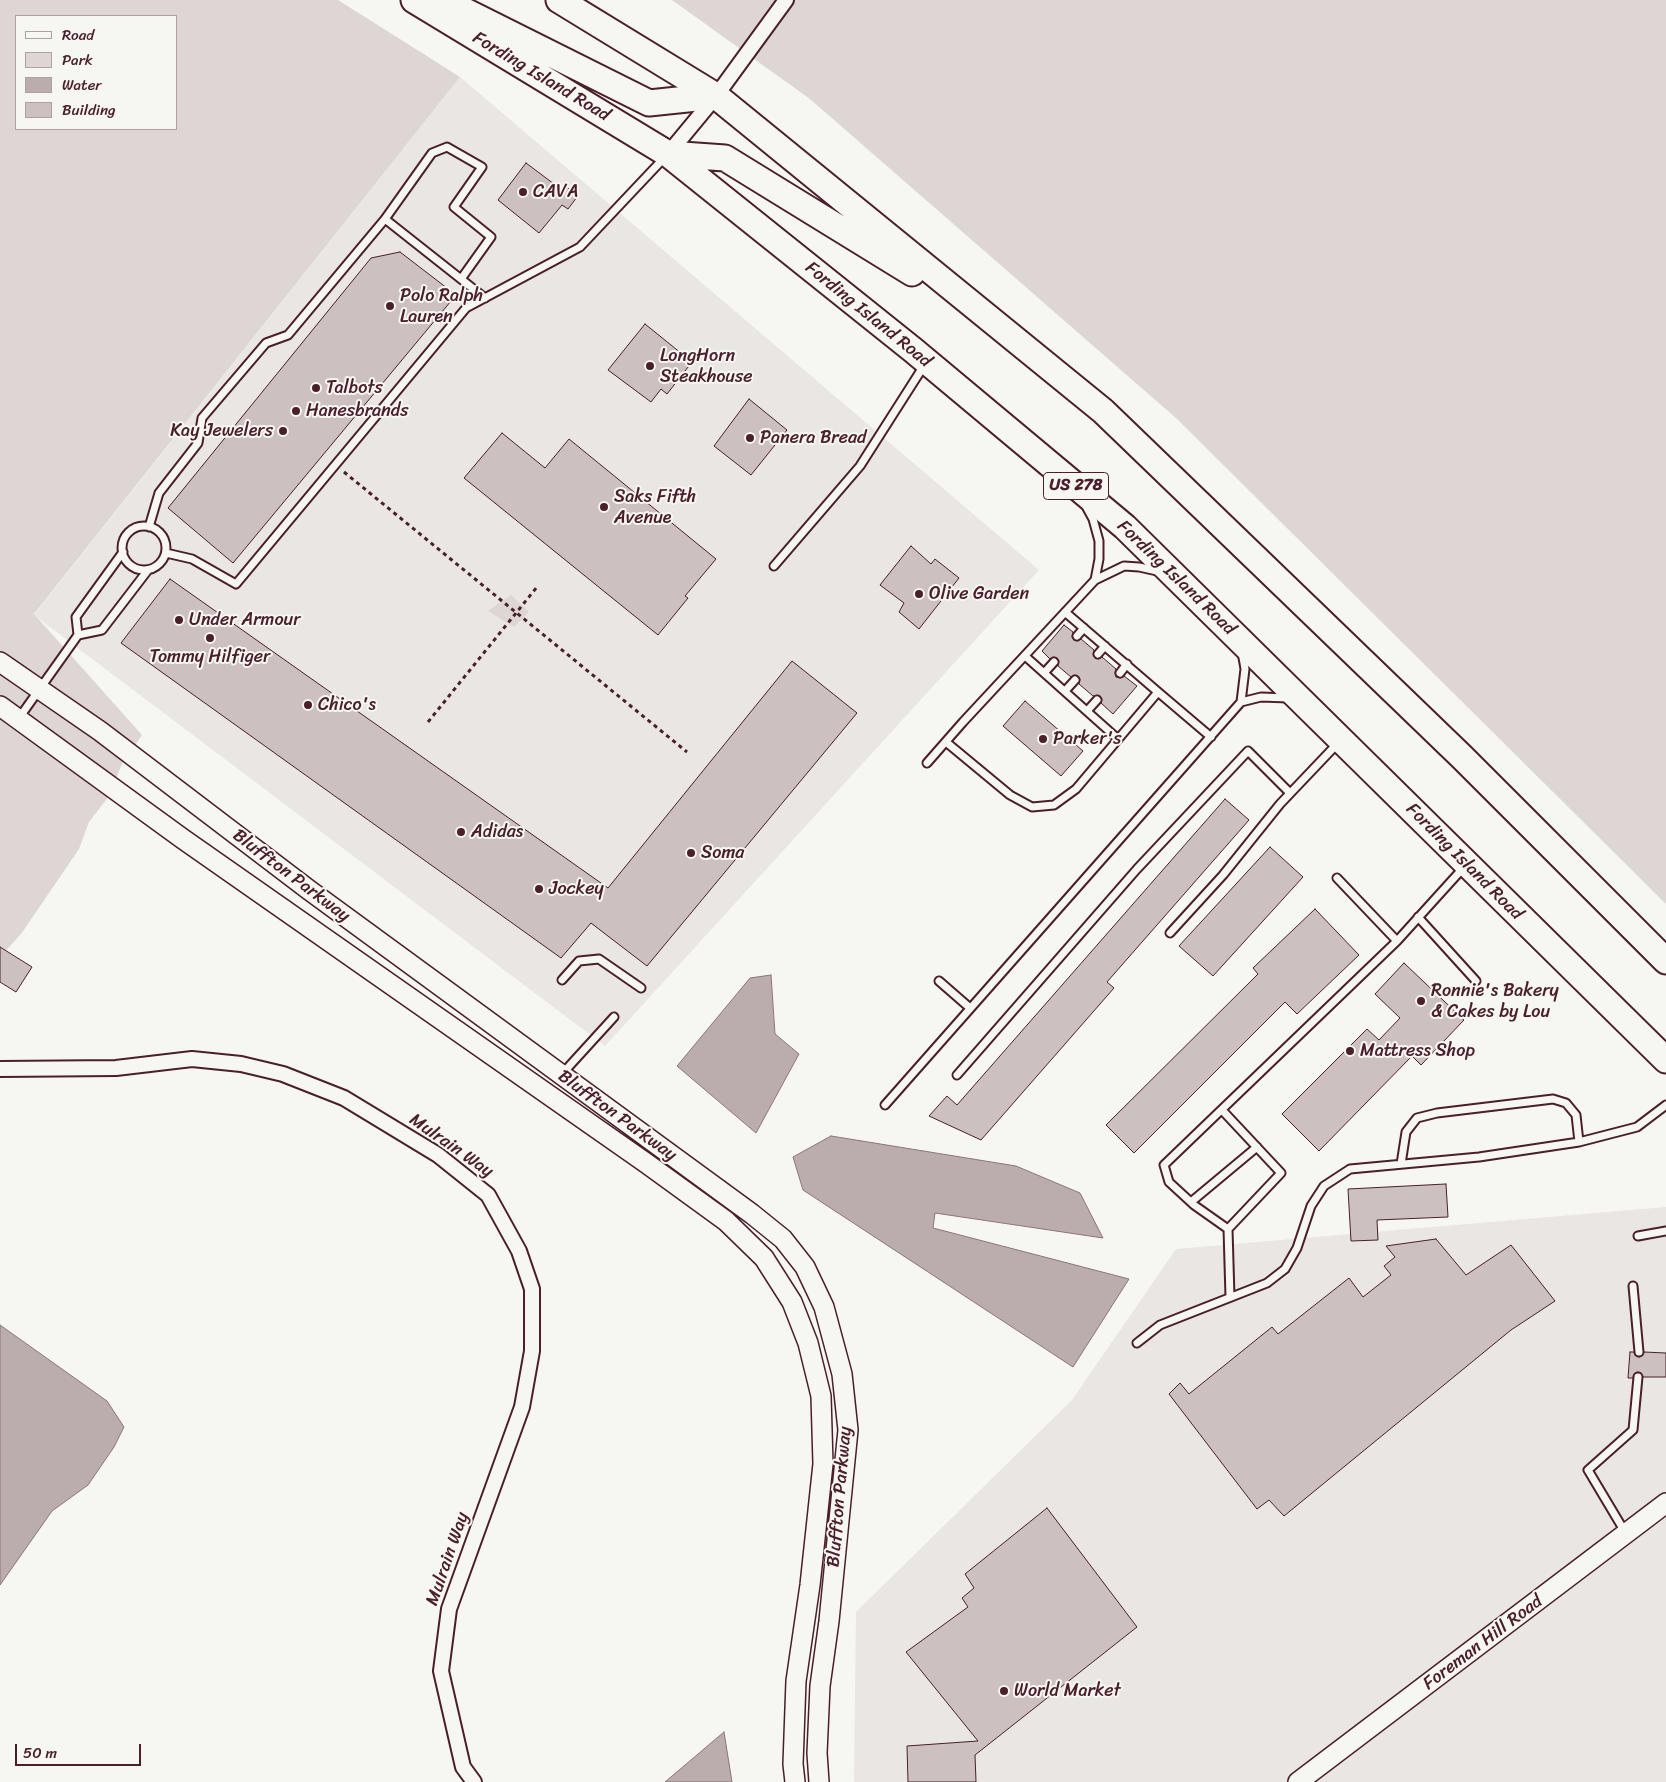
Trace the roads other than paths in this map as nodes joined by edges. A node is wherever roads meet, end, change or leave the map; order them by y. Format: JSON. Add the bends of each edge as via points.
{"nodes":[{"id":1,"x":414,"y":0,"type":"edge"},
{"id":2,"x":444,"y":0,"type":"edge"},
{"id":3,"x":559,"y":0,"type":"edge"},
{"id":4,"x":786,"y":0,"type":"edge"},
{"id":5,"x":716,"y":96,"type":"junction"},
{"id":6,"x":668,"y":154,"type":"junction"},
{"id":7,"x":385,"y":219,"type":"junction"},
{"id":8,"x":461,"y":279,"type":"junction"},
{"id":9,"x":485,"y":298,"type":"junction"},
{"id":10,"x":995,"y":324,"type":"junction"},
{"id":11,"x":927,"y":362,"type":"junction"},
{"id":12,"x":1070,"y":481,"type":"junction"},
{"id":13,"x":149,"y":527,"type":"junction"},
{"id":14,"x":123,"y":552,"type":"junction"},
{"id":15,"x":166,"y":553,"type":"junction"},
{"id":16,"x":774,"y":566,"type":"dead end"},
{"id":17,"x":148,"y":570,"type":"junction"},
{"id":18,"x":1095,"y":580,"type":"junction"},
{"id":19,"x":1186,"y":587,"type":"junction"},
{"id":20,"x":1065,"y":612,"type":"junction"},
{"id":21,"x":1084,"y":628,"type":"junction"},
{"id":22,"x":78,"y":635,"type":"junction"},
{"id":23,"x":1077,"y":636,"type":"dead end"},
{"id":24,"x":1239,"y":640,"type":"junction"},
{"id":25,"x":1105,"y":646,"type":"junction"},
{"id":26,"x":1098,"y":654,"type":"dead end"},
{"id":27,"x":1025,"y":656,"type":"junction"},
{"id":28,"x":0,"y":662,"type":"edge"},
{"id":29,"x":1054,"y":662,"type":"dead end"},
{"id":30,"x":1127,"y":664,"type":"junction"},
{"id":31,"x":1044,"y":673,"type":"junction"},
{"id":32,"x":1120,"y":673,"type":"dead end"},
{"id":33,"x":1075,"y":680,"type":"dead end"},
{"id":34,"x":39,"y":689,"type":"junction"},
{"id":35,"x":1065,"y":691,"type":"junction"},
{"id":36,"x":1158,"y":692,"type":"junction"},
{"id":37,"x":1097,"y":700,"type":"dead end"},
{"id":38,"x":1300,"y":700,"type":"junction"},
{"id":39,"x":1241,"y":702,"type":"junction"},
{"id":40,"x":0,"y":706,"type":"edge"},
{"id":41,"x":1087,"y":711,"type":"junction"},
{"id":42,"x":18,"y":720,"type":"junction"},
{"id":43,"x":1211,"y":737,"type":"junction"},
{"id":44,"x":1118,"y":739,"type":"junction"},
{"id":45,"x":1340,"y":740,"type":"junction"},
{"id":46,"x":946,"y":742,"type":"junction"},
{"id":47,"x":927,"y":763,"type":"dead end"},
{"id":48,"x":1290,"y":793,"type":"junction"},
{"id":49,"x":1467,"y":864,"type":"junction"},
{"id":50,"x":1337,"y":878,"type":"dead end"},
{"id":51,"x":1418,"y":918,"type":"junction"},
{"id":52,"x":1170,"y":933,"type":"dead end"},
{"id":53,"x":1397,"y":941,"type":"junction"},
{"id":54,"x":1666,"y":961,"type":"edge"},
{"id":55,"x":562,"y":980,"type":"dead end"},
{"id":56,"x":939,"y":981,"type":"dead end"},
{"id":57,"x":1476,"y":981,"type":"dead end"},
{"id":58,"x":641,"y":988,"type":"dead end"},
{"id":59,"x":970,"y":1008,"type":"junction"},
{"id":60,"x":614,"y":1017,"type":"dead end"},
{"id":61,"x":1639,"y":1034,"type":"junction"},
{"id":62,"x":1666,"y":1054,"type":"edge"},
{"id":63,"x":1666,"y":1060,"type":"edge"},
{"id":64,"x":0,"y":1070,"type":"edge"},
{"id":65,"x":957,"y":1075,"type":"dead end"},
{"id":66,"x":561,"y":1076,"type":"junction"},
{"id":67,"x":885,"y":1105,"type":"dead end"},
{"id":68,"x":1666,"y":1105,"type":"edge"},
{"id":69,"x":1222,"y":1110,"type":"junction"},
{"id":70,"x":1579,"y":1142,"type":"junction"},
{"id":71,"x":1256,"y":1147,"type":"junction"},
{"id":72,"x":1401,"y":1164,"type":"junction"},
{"id":73,"x":1191,"y":1202,"type":"junction"},
{"id":74,"x":1228,"y":1228,"type":"junction"},
{"id":75,"x":1666,"y":1231,"type":"edge"},
{"id":76,"x":1638,"y":1236,"type":"dead end"},
{"id":77,"x":1633,"y":1286,"type":"dead end"},
{"id":78,"x":1230,"y":1298,"type":"junction"},
{"id":79,"x":1138,"y":1343,"type":"dead end"},
{"id":80,"x":1639,"y":1352,"type":"dead end"},
{"id":81,"x":1638,"y":1378,"type":"dead end"},
{"id":82,"x":1666,"y":1502,"type":"edge"},
{"id":83,"x":1626,"y":1534,"type":"junction"},
{"id":84,"x":474,"y":1782,"type":"edge"},
{"id":85,"x":795,"y":1782,"type":"edge"},
{"id":86,"x":819,"y":1782,"type":"edge"},
{"id":87,"x":1298,"y":1782,"type":"edge"}],
"edges":[{"from":1,"to":6,"type":"highway","name":"Fording Island Road","number":"US 278"},
{"from":2,"to":5,"type":"highway","via":[[649,103]]},
{"from":3,"to":5,"type":"highway"},
{"from":4,"to":5,"type":"street"},
{"from":5,"to":6,"type":"street"},
{"from":5,"to":10,"type":"highway"},
{"from":6,"to":9,"type":"lane","via":[[580,247]]},
{"from":6,"to":10,"type":"highway","via":[[726,158]]},
{"from":6,"to":11,"type":"highway","name":"Fording Island Road","number":"US 278"},
{"from":7,"to":8,"type":"lane"},
{"from":7,"to":8,"type":"lane","via":[[432,153],[447,146],[482,168],[454,207],[491,237]]},
{"from":7,"to":13,"type":"lane","via":[[288,335],[266,343],[202,418],[198,443],[159,493]]},
{"from":8,"to":9,"type":"lane"},
{"from":9,"to":15,"type":"lane","via":[[466,308],[236,584],[192,559]]},
{"from":10,"to":54,"type":"highway","via":[[1103,411],[1462,757]]},
{"from":11,"to":12,"type":"highway","name":"Fording Island Road","number":"US 278"},
{"from":11,"to":16,"type":"lane","via":[[860,466]]},
{"from":12,"to":18,"type":"lane","via":[[1093,519],[1099,541]]},
{"from":12,"to":19,"type":"highway","name":"Fording Island Road","number":"US 278","via":[[1125,527]]},
{"from":13,"to":14,"type":"lane","via":[[140,526],[132,530],[126,536]]},
{"from":13,"to":15,"type":"lane","via":[[163,536]]},
{"from":14,"to":17,"type":"lane","via":[[132,566]]},
{"from":14,"to":22,"type":"lane","via":[[76,617]]},
{"from":15,"to":17,"type":"lane","via":[[156,566]]},
{"from":17,"to":22,"type":"lane","via":[[102,630]]},
{"from":18,"to":19,"type":"lane","via":[[1124,566],[1139,567],[1157,571]]},
{"from":18,"to":20,"type":"lane"},
{"from":19,"to":24,"type":"highway","name":"Fording Island Road","number":"US 278"},
{"from":20,"to":21,"type":"lane"},
{"from":20,"to":27,"type":"lane"},
{"from":21,"to":23,"type":"lane"},
{"from":21,"to":25,"type":"lane"},
{"from":22,"to":34,"type":"lane"},
{"from":24,"to":38,"type":"highway","name":"Fording Island Road","number":"US 278"},
{"from":24,"to":39,"type":"lane","via":[[1245,669]]},
{"from":25,"to":26,"type":"lane"},
{"from":25,"to":30,"type":"lane"},
{"from":27,"to":31,"type":"lane"},
{"from":27,"to":46,"type":"lane"},
{"from":28,"to":34,"type":"main road","name":"Bluffton Parkway"},
{"from":29,"to":31,"type":"lane"},
{"from":30,"to":32,"type":"lane"},
{"from":30,"to":36,"type":"lane"},
{"from":31,"to":35,"type":"lane"},
{"from":33,"to":35,"type":"lane"},
{"from":34,"to":42,"type":"lane"},
{"from":34,"to":66,"type":"main road","name":"Bluffton Parkway","via":[[100,731]]},
{"from":35,"to":41,"type":"lane"},
{"from":36,"to":43,"type":"lane"},
{"from":36,"to":44,"type":"lane"},
{"from":37,"to":41,"type":"lane"},
{"from":38,"to":39,"type":"lane","via":[[1261,697]]},
{"from":38,"to":45,"type":"highway","name":"Fording Island Road","number":"US 278"},
{"from":39,"to":43,"type":"lane"},
{"from":40,"to":42,"type":"main road","name":"Bluffton Parkway"},
{"from":41,"to":44,"type":"lane"},
{"from":42,"to":85,"type":"main road","name":"Bluffton Parkway","via":[[646,1163],[726,1221],[764,1258],[795,1310],[808,1343],[821,1396],[823,1464],[796,1682]]},
{"from":43,"to":59,"type":"lane"},
{"from":44,"to":46,"type":"lane","via":[[1076,789],[1054,805],[1032,807],[1010,796]]},
{"from":45,"to":48,"type":"lane"},
{"from":45,"to":49,"type":"highway","name":"Fording Island Road","number":"US 278"},
{"from":46,"to":47,"type":"lane"},
{"from":48,"to":52,"type":"lane"},
{"from":48,"to":65,"type":"lane","via":[[1248,751],[1137,869]]},
{"from":49,"to":51,"type":"lane"},
{"from":49,"to":61,"type":"highway","name":"Fording Island Road","number":"US 278"},
{"from":50,"to":53,"type":"lane"},
{"from":51,"to":53,"type":"lane"},
{"from":51,"to":57,"type":"lane"},
{"from":53,"to":69,"type":"lane"},
{"from":55,"to":58,"type":"lane","via":[[579,961],[599,959]]},
{"from":56,"to":59,"type":"lane"},
{"from":59,"to":67,"type":"lane"},
{"from":60,"to":66,"type":"lane"},
{"from":61,"to":62,"type":"highway"},
{"from":61,"to":63,"type":"highway","name":"Fording Island Road","number":"US 278"},
{"from":64,"to":84,"type":"street","name":"Mulrain Way","via":[[116,1068],[192,1059],[241,1064],[283,1074],[344,1098],[438,1155],[488,1195],[519,1250],[532,1289],[532,1351],[522,1407],[448,1609],[441,1671],[463,1767]]},
{"from":66,"to":86,"type":"main road","name":"Bluffton Parkway","via":[[783,1239],[805,1267],[824,1307],[842,1374],[848,1430],[820,1686]]},
{"from":68,"to":70,"type":"lane","via":[[1637,1127]]},
{"from":69,"to":71,"type":"lane"},
{"from":69,"to":73,"type":"lane","via":[[1164,1165],[1169,1182]]},
{"from":70,"to":72,"type":"lane","via":[[1479,1157]]},
{"from":70,"to":72,"type":"lane","via":[[1576,1114],[1566,1103],[1553,1099],[1436,1113],[1417,1118],[1406,1132]]},
{"from":71,"to":73,"type":"lane"},
{"from":71,"to":74,"type":"lane","via":[[1281,1172]]},
{"from":72,"to":78,"type":"lane","via":[[1350,1169],[1324,1186],[1311,1206],[1297,1248],[1286,1268],[1267,1283]]},
{"from":73,"to":74,"type":"lane"},
{"from":74,"to":78,"type":"lane"},
{"from":75,"to":76,"type":"lane"},
{"from":77,"to":80,"type":"lane"},
{"from":78,"to":79,"type":"lane","via":[[1160,1325]]},
{"from":81,"to":83,"type":"lane","via":[[1633,1430],[1588,1470]]},
{"from":82,"to":83,"type":"main road","name":"Foreman Hill Road"},
{"from":83,"to":87,"type":"main road","name":"Foreman Hill Road"}]}
